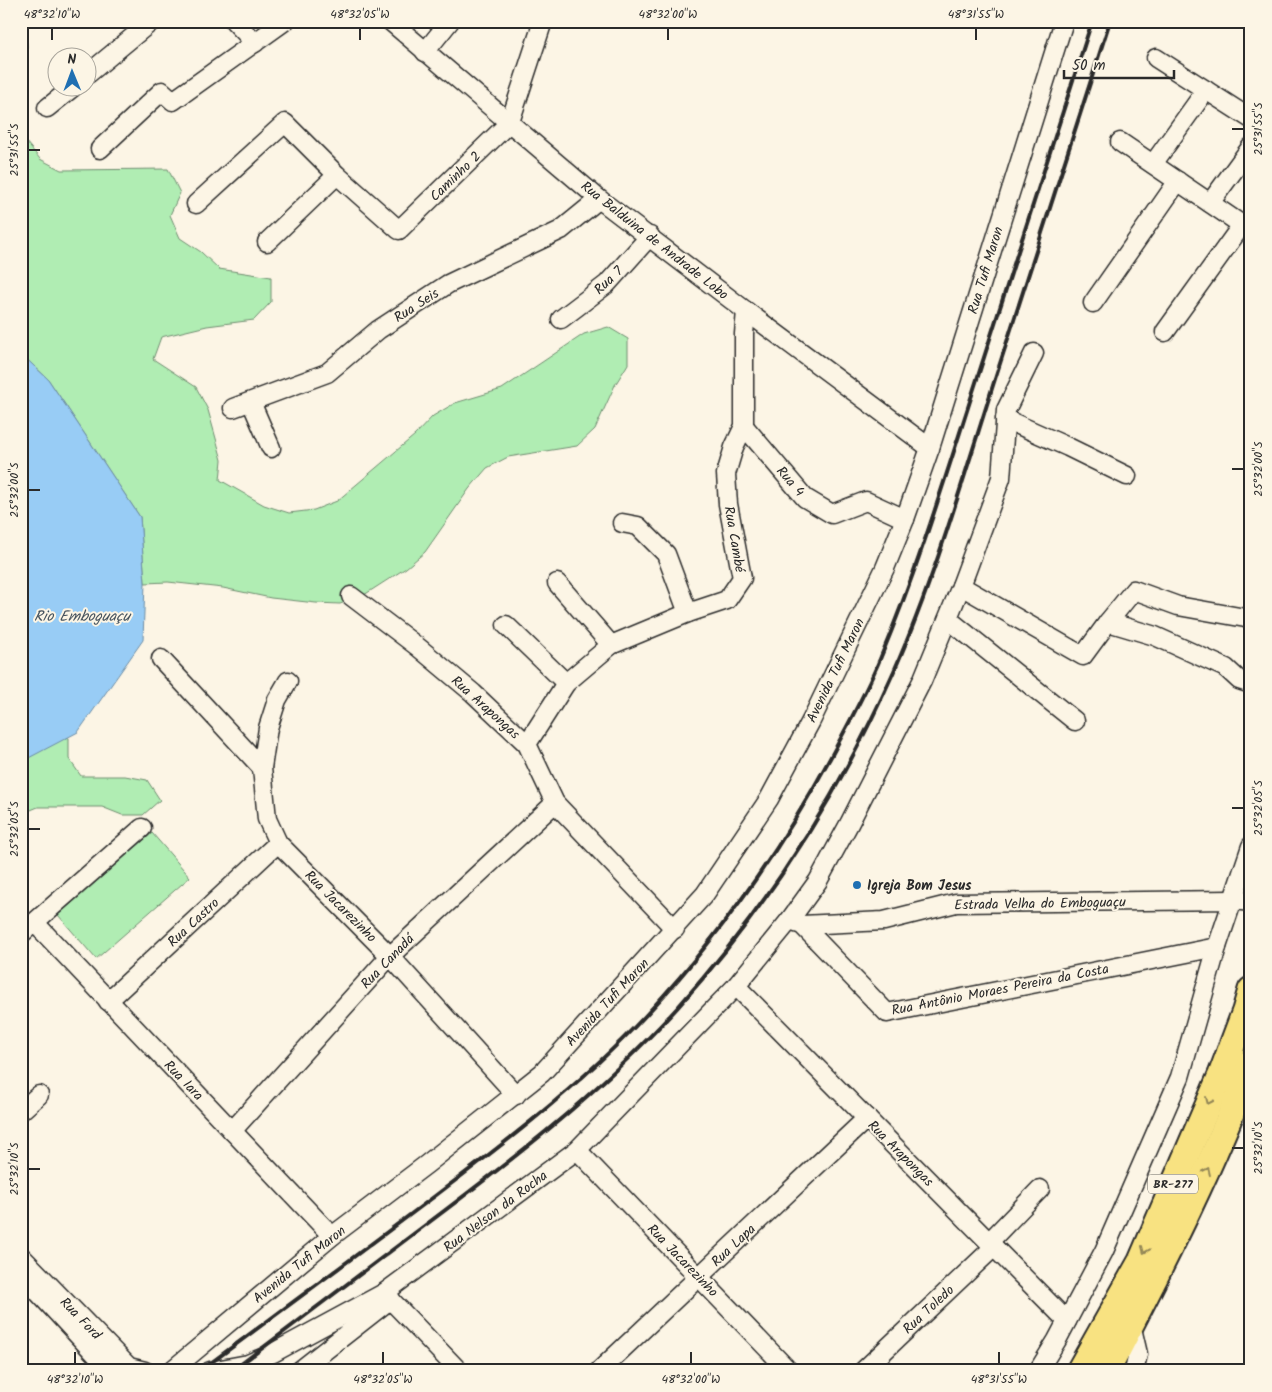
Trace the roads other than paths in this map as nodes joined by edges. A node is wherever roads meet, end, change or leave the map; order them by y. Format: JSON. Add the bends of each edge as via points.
{"nodes":[{"id":1,"x":152,"y":21,"type":"edge"},
{"id":2,"x":234,"y":21,"type":"edge"},
{"id":3,"x":285,"y":21,"type":"edge"},
{"id":4,"x":390,"y":21,"type":"edge"},
{"id":5,"x":450,"y":21,"type":"edge"},
{"id":6,"x":543,"y":21,"type":"edge"},
{"id":7,"x":1064,"y":21,"type":"edge"},
{"id":8,"x":255,"y":43,"type":"junction"},
{"id":9,"x":425,"y":52,"type":"junction"},
{"id":10,"x":1156,"y":58,"type":"dead end"},
{"id":11,"x":98,"y":66,"type":"edge"},
{"id":12,"x":1206,"y":90,"type":"junction"},
{"id":13,"x":60,"y":98,"type":"edge"},
{"id":14,"x":48,"y":108,"type":"dead end"},
{"id":15,"x":1251,"y":119,"type":"edge"},
{"id":16,"x":510,"y":122,"type":"junction"},
{"id":17,"x":1120,"y":142,"type":"dead end"},
{"id":18,"x":1251,"y":147,"type":"edge"},
{"id":19,"x":100,"y":148,"type":"dead end"},
{"id":20,"x":1153,"y":164,"type":"junction"},
{"id":21,"x":337,"y":175,"type":"junction"},
{"id":22,"x":1178,"y":181,"type":"junction"},
{"id":23,"x":599,"y":199,"type":"junction"},
{"id":24,"x":1210,"y":203,"type":"junction"},
{"id":25,"x":196,"y":204,"type":"dead end"},
{"id":26,"x":1246,"y":228,"type":"edge"},
{"id":27,"x":650,"y":236,"type":"junction"},
{"id":28,"x":267,"y":242,"type":"dead end"},
{"id":29,"x":1093,"y":303,"type":"dead end"},
{"id":30,"x":746,"y":311,"type":"junction"},
{"id":31,"x":561,"y":319,"type":"dead end"},
{"id":32,"x":1166,"y":332,"type":"dead end"},
{"id":33,"x":1034,"y":353,"type":"dead end"},
{"id":34,"x":251,"y":402,"type":"junction"},
{"id":35,"x":233,"y":408,"type":"dead end"},
{"id":36,"x":1005,"y":419,"type":"junction"},
{"id":37,"x":744,"y":426,"type":"junction"},
{"id":38,"x":272,"y":448,"type":"dead end"},
{"id":39,"x":930,"y":448,"type":"junction"},
{"id":40,"x":1127,"y":476,"type":"dead end"},
{"id":41,"x":905,"y":519,"type":"junction"},
{"id":42,"x":622,"y":523,"type":"dead end"},
{"id":43,"x":557,"y":583,"type":"dead end"},
{"id":44,"x":961,"y":586,"type":"junction"},
{"id":45,"x":351,"y":596,"type":"dead end"},
{"id":46,"x":688,"y":613,"type":"junction"},
{"id":47,"x":948,"y":619,"type":"junction"},
{"id":48,"x":1251,"y":619,"type":"edge"},
{"id":49,"x":1108,"y":622,"type":"junction"},
{"id":50,"x":506,"y":625,"type":"dead end"},
{"id":51,"x":611,"y":644,"type":"junction"},
{"id":52,"x":161,"y":659,"type":"dead end"},
{"id":53,"x":288,"y":682,"type":"dead end"},
{"id":54,"x":566,"y":684,"type":"junction"},
{"id":55,"x":1251,"y":684,"type":"edge"},
{"id":56,"x":1075,"y":720,"type":"dead end"},
{"id":57,"x":527,"y":744,"type":"junction"},
{"id":58,"x":262,"y":768,"type":"junction"},
{"id":59,"x":555,"y":804,"type":"junction"},
{"id":60,"x":142,"y":828,"type":"dead end"},
{"id":61,"x":278,"y":842,"type":"junction"},
{"id":62,"x":1251,"y":846,"type":"edge"},
{"id":63,"x":1233,"y":900,"type":"junction"},
{"id":64,"x":1251,"y":902,"type":"edge"},
{"id":65,"x":795,"y":923,"type":"junction"},
{"id":66,"x":675,"y":928,"type":"junction"},
{"id":67,"x":28,"y":929,"type":"edge"},
{"id":68,"x":1217,"y":947,"type":"junction"},
{"id":69,"x":390,"y":956,"type":"junction"},
{"id":70,"x":736,"y":986,"type":"junction"},
{"id":71,"x":1251,"y":990,"type":"edge"},
{"id":72,"x":108,"y":1000,"type":"junction"},
{"id":73,"x":1241,"y":1050,"type":"edge"},
{"id":74,"x":1242,"y":1076,"type":"edge"},
{"id":75,"x":39,"y":1095,"type":"dead end"},
{"id":76,"x":516,"y":1095,"type":"junction"},
{"id":77,"x":21,"y":1111,"type":"edge"},
{"id":78,"x":867,"y":1118,"type":"junction"},
{"id":79,"x":232,"y":1131,"type":"junction"},
{"id":80,"x":577,"y":1150,"type":"junction"},
{"id":81,"x":1040,"y":1189,"type":"dead end"},
{"id":82,"x":332,"y":1236,"type":"junction"},
{"id":83,"x":991,"y":1245,"type":"junction"},
{"id":84,"x":21,"y":1256,"type":"edge"},
{"id":85,"x":21,"y":1274,"type":"edge"},
{"id":86,"x":699,"y":1277,"type":"junction"},
{"id":87,"x":388,"y":1296,"type":"junction"},
{"id":88,"x":1067,"y":1321,"type":"junction"},
{"id":89,"x":1131,"y":1324,"type":"junction"},
{"id":90,"x":112,"y":1371,"type":"edge"},
{"id":91,"x":145,"y":1371,"type":"edge"},
{"id":92,"x":171,"y":1371,"type":"edge"},
{"id":93,"x":210,"y":1371,"type":"edge"},
{"id":94,"x":299,"y":1371,"type":"edge"},
{"id":95,"x":459,"y":1371,"type":"edge"},
{"id":96,"x":600,"y":1371,"type":"edge"},
{"id":97,"x":789,"y":1371,"type":"edge"},
{"id":98,"x":863,"y":1371,"type":"edge"},
{"id":99,"x":1038,"y":1371,"type":"edge"},
{"id":100,"x":1079,"y":1371,"type":"edge"},
{"id":101,"x":1107,"y":1371,"type":"edge"},
{"id":102,"x":1134,"y":1371,"type":"edge"}],
"edges":[{"from":1,"to":11,"type":"street"},
{"from":2,"to":8,"type":"street"},
{"from":3,"to":8,"type":"street"},
{"from":4,"to":9,"type":"street","name":"Rua Balduina de Andrade Lobo"},
{"from":5,"to":9,"type":"street"},
{"from":6,"to":16,"type":"street"},
{"from":7,"to":39,"type":"street","name":"Rua Tufi Maron"},
{"from":8,"to":19,"type":"street","via":[[173,101],[162,91]]},
{"from":9,"to":16,"type":"street","name":"Rua Balduina de Andrade Lobo"},
{"from":10,"to":12,"type":"street"},
{"from":12,"to":15,"type":"street"},
{"from":12,"to":20,"type":"street"},
{"from":13,"to":14,"type":"street"},
{"from":16,"to":21,"type":"street","name":"Caminho 2","via":[[399,230]]},
{"from":16,"to":23,"type":"street","name":"Rua Balduina de Andrade Lobo"},
{"from":17,"to":20,"type":"street"},
{"from":18,"to":24,"type":"street"},
{"from":20,"to":22,"type":"street"},
{"from":21,"to":25,"type":"street","via":[[285,123]]},
{"from":21,"to":28,"type":"street"},
{"from":22,"to":24,"type":"street"},
{"from":22,"to":29,"type":"street"},
{"from":23,"to":27,"type":"street","name":"Rua Balduina de Andrade Lobo"},
{"from":23,"to":34,"type":"street","name":"Rua Seis","via":[[561,230],[448,284],[378,330],[327,373]]},
{"from":24,"to":26,"type":"street"},
{"from":26,"to":32,"type":"street"},
{"from":27,"to":30,"type":"street","name":"Rua Balduina de Andrade Lobo"},
{"from":27,"to":31,"type":"street","name":"Rua 7","via":[[607,284]]},
{"from":30,"to":37,"type":"street","name":"Rua Cambé"},
{"from":30,"to":39,"type":"street","name":"Rua Balduina de Andrade Lobo"},
{"from":33,"to":36,"type":"street","name":"Rua Nelson da Rocha","via":[[1006,410]]},
{"from":34,"to":35,"type":"street","name":"Rua Seis"},
{"from":34,"to":38,"type":"street"},
{"from":36,"to":40,"type":"street"},
{"from":36,"to":44,"type":"street","name":"Rua Nelson da Rocha","via":[[1001,478]]},
{"from":37,"to":41,"type":"street","name":"Rua 4","via":[[804,498],[832,514],[866,502]]},
{"from":37,"to":46,"type":"street","name":"Rua Cambé","via":[[726,474],[728,504],[742,578],[727,600]]},
{"from":39,"to":41,"type":"street","name":"Rua Tufi Maron"},
{"from":41,"to":66,"type":"street","name":"Avenida Tufi Maron","via":[[811,721],[769,799],[705,894]]},
{"from":42,"to":46,"type":"street","via":[[638,526],[666,554]]},
{"from":43,"to":51,"type":"street"},
{"from":44,"to":47,"type":"street","name":"Rua Nelson da Rocha"},
{"from":44,"to":49,"type":"street","via":[[1083,656]]},
{"from":45,"to":57,"type":"street","name":"Rua Arapongas","via":[[473,693]]},
{"from":46,"to":51,"type":"street","name":"Rua Cambé"},
{"from":47,"to":56,"type":"street"},
{"from":47,"to":65,"type":"street","name":"Rua Nelson da Rocha","via":[[922,681],[850,824]]},
{"from":48,"to":49,"type":"street","via":[[1178,606],[1134,590]]},
{"from":49,"to":55,"type":"street","via":[[1155,636],[1226,668],[1238,680]]},
{"from":50,"to":54,"type":"street"},
{"from":51,"to":54,"type":"street","name":"Rua Cambé"},
{"from":52,"to":58,"type":"street"},
{"from":53,"to":58,"type":"street","name":"Rua Jacarezinho","via":[[276,700]]},
{"from":54,"to":57,"type":"street","name":"Rua Cambé"},
{"from":57,"to":59,"type":"street","name":"Rua Arapongas"},
{"from":58,"to":61,"type":"street","name":"Rua Jacarezinho","via":[[267,818]]},
{"from":59,"to":66,"type":"street","name":"Rua Arapongas"},
{"from":59,"to":69,"type":"street","name":"Rua Canadá"},
{"from":60,"to":67,"type":"street"},
{"from":61,"to":69,"type":"street","name":"Rua Jacarezinho"},
{"from":61,"to":72,"type":"street","name":"Rua Castro"},
{"from":62,"to":63,"type":"street"},
{"from":63,"to":64,"type":"street","name":"Estrada Velha do Emboguaçu"},
{"from":63,"to":65,"type":"street","name":"Estrada Velha do Emboguaçu","via":[[956,903],[884,922]]},
{"from":63,"to":68,"type":"street"},
{"from":65,"to":68,"type":"street","name":"Rua Antônio Moraes Pereira da Costa","via":[[887,1013]]},
{"from":65,"to":70,"type":"street","name":"Rua Nelson da Rocha"},
{"from":66,"to":76,"type":"street","name":"Avenida Tufi Maron","via":[[542,1073]]},
{"from":67,"to":72,"type":"street","name":"Rua Iara"},
{"from":68,"to":88,"type":"street","via":[[1180,1077],[1104,1251]]},
{"from":69,"to":76,"type":"street","name":"Rua Jacarezinho"},
{"from":69,"to":79,"type":"street","name":"Rua Canadá"},
{"from":70,"to":78,"type":"street","name":"Rua Arapongas"},
{"from":70,"to":80,"type":"street","name":"Rua Nelson da Rocha"},
{"from":71,"to":73,"type":"highway","number":"BR-277"},
{"from":72,"to":79,"type":"street","name":"Rua Iara"},
{"from":73,"to":74,"type":"highway","number":"BR-277"},
{"from":89,"to":74,"type":"highway","number":"BR-277","one_way":true,"via":[[1220,1144]]},
{"from":74,"to":100,"type":"highway","number":"BR-277","one_way":true},
{"from":75,"to":77,"type":"street"},
{"from":76,"to":82,"type":"street","name":"Avenida Tufi Maron"},
{"from":78,"to":83,"type":"street","name":"Rua Arapongas"},
{"from":78,"to":86,"type":"street","name":"Rua Lapa"},
{"from":79,"to":82,"type":"street","name":"Rua Iara"},
{"from":80,"to":86,"type":"street","name":"Rua Jacarezinho"},
{"from":80,"to":87,"type":"street","name":"Rua Nelson da Rocha"},
{"from":81,"to":83,"type":"street","name":"Rua Toledo"},
{"from":82,"to":92,"type":"street","name":"Avenida Tufi Maron"},
{"from":83,"to":88,"type":"street","name":"Rua Arapongas"},
{"from":83,"to":98,"type":"street","name":"Rua Toledo"},
{"from":84,"to":91,"type":"street","name":"Rua Ford","via":[[129,1367]]},
{"from":85,"to":90,"type":"street"},
{"from":86,"to":96,"type":"street","name":"Rua Lapa"},
{"from":86,"to":97,"type":"street","name":"Rua Jacarezinho"},
{"from":87,"to":93,"type":"street","name":"Rua Nelson da Rocha","via":[[248,1364]]},
{"from":87,"to":94,"type":"street"},
{"from":87,"to":95,"type":"street"},
{"from":88,"to":99,"type":"street"},
{"from":89,"to":101,"type":"highway","number":"BR-277"},
{"from":89,"to":102,"type":"street","via":[[1138,1354]]}]}
